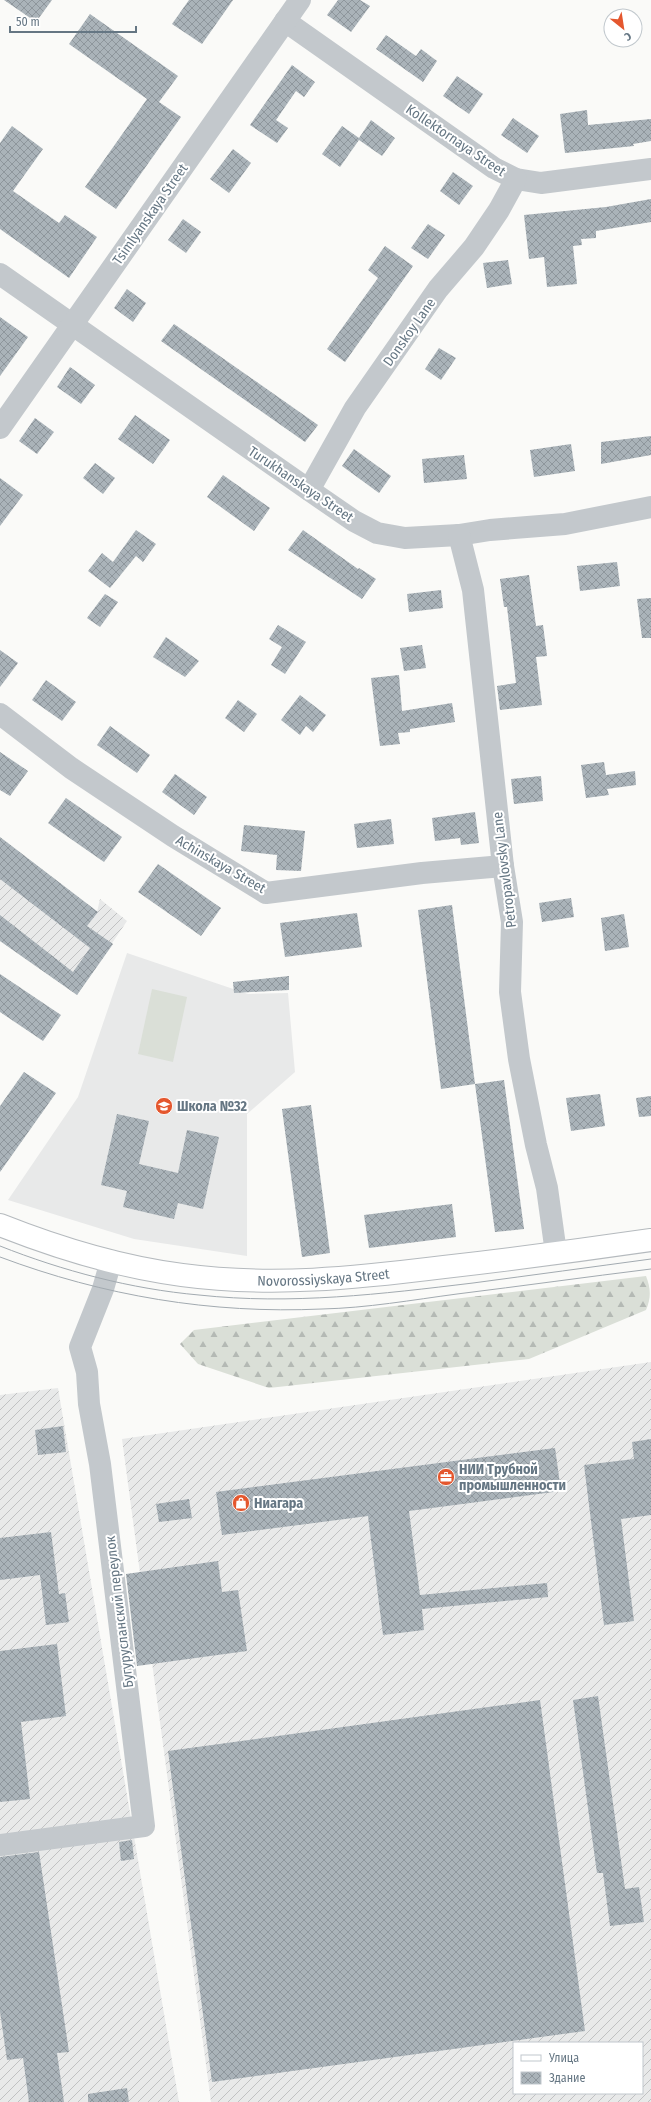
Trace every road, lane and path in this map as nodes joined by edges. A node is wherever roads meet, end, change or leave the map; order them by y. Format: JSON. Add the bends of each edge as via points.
{"nodes":[{"id":1,"x":300,"y":0,"type":"edge"},
{"id":2,"x":285,"y":21,"type":"junction"},
{"id":3,"x":651,"y":169,"type":"edge"},
{"id":4,"x":516,"y":179,"type":"junction"},
{"id":5,"x":0,"y":274,"type":"edge"},
{"id":6,"x":73,"y":325,"type":"junction"},
{"id":7,"x":0,"y":428,"type":"edge"},
{"id":8,"x":309,"y":490,"type":"junction"},
{"id":9,"x":651,"y":507,"type":"edge"},
{"id":10,"x":651,"y":510,"type":"edge"},
{"id":11,"x":459,"y":535,"type":"junction"},
{"id":12,"x":0,"y":714,"type":"edge"},
{"id":13,"x":503,"y":866,"type":"junction"},
{"id":14,"x":0,"y":1225,"type":"edge"},
{"id":15,"x":651,"y":1240,"type":"edge"},
{"id":16,"x":556,"y":1253,"type":"junction"},
{"id":17,"x":111,"y":1261,"type":"junction"},
{"id":18,"x":0,"y":1845,"type":"edge"}],
"edges":[{"from":1,"to":2,"type":"street","name":"Tsimlyanskaya Street"},
{"from":2,"to":4,"type":"street","name":"Kollektornaya Street","via":[[494,168]]},
{"from":2,"to":6,"type":"street","name":"Tsimlyanskaya Street"},
{"from":3,"to":4,"type":"street","name":"Kollektornaya Street","via":[[541,183]]},
{"from":4,"to":8,"type":"street","name":"Donskoy Lane","via":[[474,247],[438,289],[355,408]]},
{"from":5,"to":6,"type":"street","name":"Turukhanskaya Street"},
{"from":6,"to":7,"type":"street","name":"Tsimlyanskaya Street"},
{"from":6,"to":8,"type":"street","name":"Turukhanskaya Street"},
{"from":8,"to":11,"type":"street","name":"Turukhanskaya Street","via":[[354,521],[377,533],[406,538]]},
{"from":9,"to":10,"type":"street"},
{"from":9,"to":11,"type":"street","name":"Turukhanskaya Street","via":[[565,524]]},
{"from":11,"to":13,"type":"street","name":"Petropavlovsky Lane","via":[[473,590]]},
{"from":12,"to":13,"type":"street","name":"Achinskaya Street","via":[[71,768],[266,894],[422,873]]},
{"from":13,"to":16,"type":"street","name":"Petropavlovsky Lane","via":[[512,922],[510,992],[519,1059],[547,1188]]},
{"from":14,"to":17,"type":"main road","name":"Novorossiyskaya Street","via":[[70,1250]]},
{"from":15,"to":16,"type":"main road","name":"Novorossiyskaya Street"},
{"from":16,"to":17,"type":"main road","name":"Novorossiyskaya Street","via":[[349,1279],[304,1281],[261,1281],[183,1275]]},
{"from":17,"to":18,"type":"street","name":"Бугурусланский переулок","via":[[80,1347],[87,1372],[100,1464],[144,1826]]}]}
